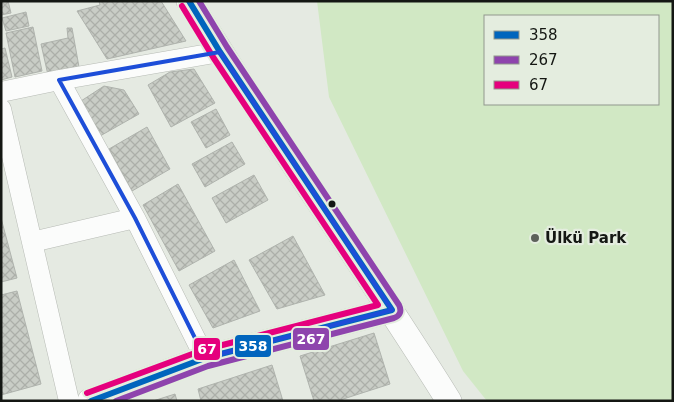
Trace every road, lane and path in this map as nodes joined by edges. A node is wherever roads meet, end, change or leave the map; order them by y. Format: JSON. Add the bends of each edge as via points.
{"nodes":[{"id":1,"x":189,"y":1,"type":"edge"},
{"id":2,"x":220,"y":52,"type":"junction"},
{"id":3,"x":59,"y":80,"type":"junction"},
{"id":4,"x":1,"y":92,"type":"edge"},
{"id":5,"x":1,"y":109,"type":"edge"},
{"id":6,"x":135,"y":218,"type":"junction"},
{"id":7,"x":32,"y":242,"type":"junction"},
{"id":8,"x":392,"y":310,"type":"junction"},
{"id":9,"x":205,"y":358,"type":"junction"},
{"id":10,"x":69,"y":401,"type":"edge"},
{"id":11,"x":90,"y":401,"type":"edge"},
{"id":12,"x":449,"y":401,"type":"edge"}],
"edges":[{"from":1,"to":2,"type":"street"},
{"from":2,"to":3,"type":"street"},
{"from":2,"to":8,"type":"street"},
{"from":3,"to":4,"type":"street"},
{"from":3,"to":6,"type":"street"},
{"from":5,"to":7,"type":"street"},
{"from":6,"to":7,"type":"street"},
{"from":6,"to":9,"type":"street"},
{"from":7,"to":10,"type":"street"},
{"from":8,"to":9,"type":"street"},
{"from":8,"to":12,"type":"street"},
{"from":9,"to":11,"type":"street"}]}
